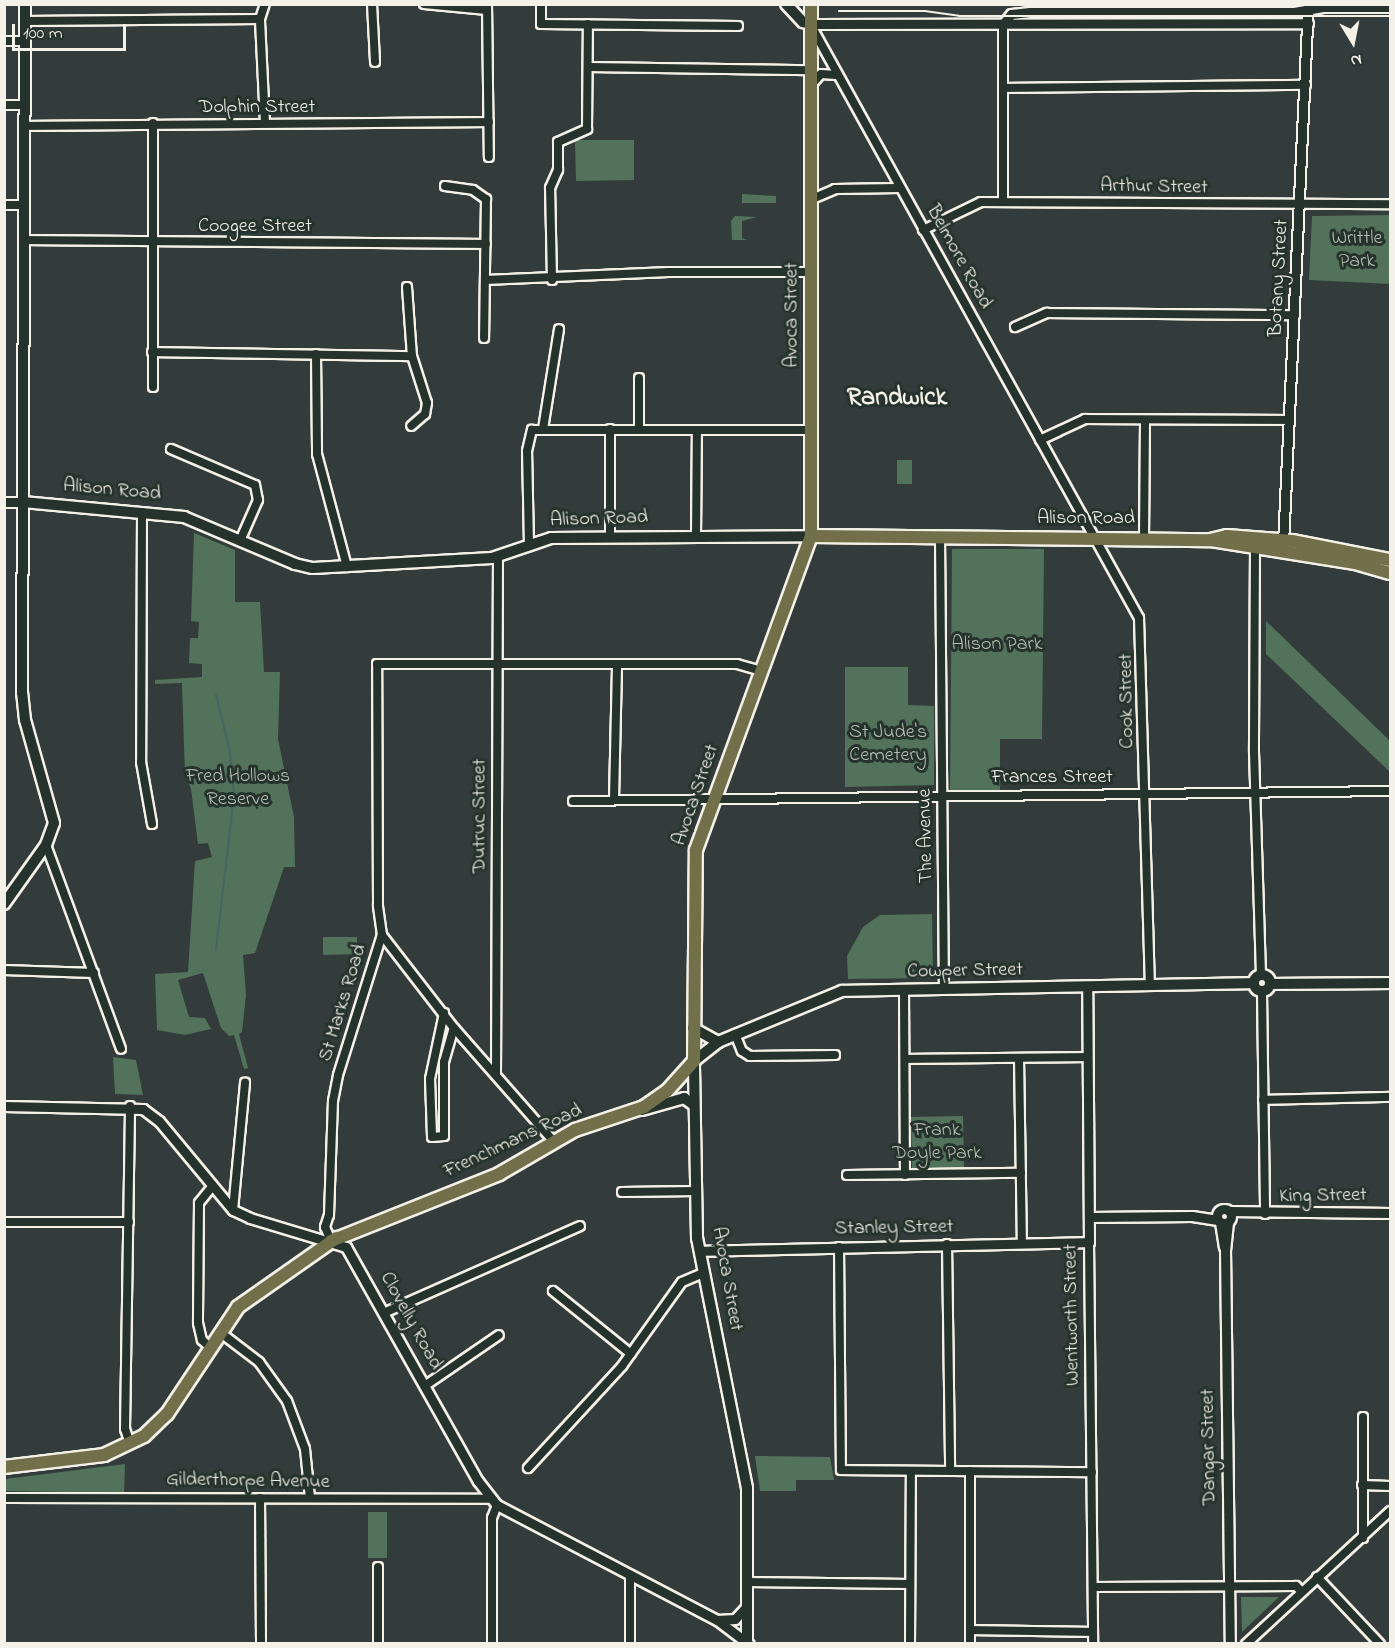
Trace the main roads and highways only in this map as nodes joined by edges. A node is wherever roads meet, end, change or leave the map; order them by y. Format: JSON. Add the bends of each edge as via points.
{"nodes":[{"id":1,"x":25,"y":4,"type":"edge"},
{"id":2,"x":786,"y":4,"type":"edge"},
{"id":3,"x":811,"y":4,"type":"edge"},
{"id":4,"x":812,"y":24,"type":"junction"},
{"id":5,"x":23,"y":502,"type":"junction"},
{"id":6,"x":811,"y":536,"type":"junction"},
{"id":7,"x":1210,"y":540,"type":"junction"},
{"id":8,"x":1283,"y":547,"type":"junction"},
{"id":9,"x":1390,"y":560,"type":"edge"},
{"id":10,"x":1390,"y":573,"type":"edge"},
{"id":11,"x":4,"y":904,"type":"edge"},
{"id":12,"x":1390,"y":982,"type":"edge"},
{"id":13,"x":693,"y":1028,"type":"junction"},
{"id":14,"x":718,"y":1042,"type":"junction"},
{"id":15,"x":694,"y":1061,"type":"junction"},
{"id":16,"x":694,"y":1105,"type":"junction"},
{"id":17,"x":631,"y":1112,"type":"junction"},
{"id":18,"x":4,"y":1467,"type":"edge"},
{"id":19,"x":747,"y":1643,"type":"edge"}],
"edges":[{"from":1,"to":5,"type":"main road"},
{"from":2,"to":4,"type":"main road","name":"Belmore Road","via":[[803,22]]},
{"from":3,"to":4,"type":"main road","name":"Avoca Street"},
{"from":4,"to":6,"type":"main road","name":"Avoca Street"},
{"from":5,"to":6,"type":"main road","name":"Alison Road","via":[[190,519],[303,567],[498,556],[551,538]]},
{"from":5,"to":11,"type":"main road","via":[[23,707],[54,815],[46,845]]},
{"from":6,"to":7,"type":"main road","name":"Alison Road"},
{"from":6,"to":13,"type":"main road","name":"Avoca Street","via":[[695,855]]},
{"from":7,"to":8,"type":"main road","name":"Alison Road","via":[[1254,549]]},
{"from":7,"to":8,"type":"main road","name":"Alison Road","via":[[1227,536]]},
{"from":8,"to":9,"type":"main road","name":"Alison Road"},
{"from":8,"to":10,"type":"main road","name":"Alison Road"},
{"from":12,"to":14,"type":"main road","name":"Cowper Street","via":[[1266,988],[1257,979],[1150,986],[842,992]]},
{"from":13,"to":14,"type":"main road"},
{"from":13,"to":15,"type":"main road","name":"Avoca Street"},
{"from":14,"to":15,"type":"main road","name":"Cowper Street"},
{"from":15,"to":16,"type":"main road","name":"Avoca Street"},
{"from":15,"to":17,"type":"main road","name":"Frenchmans Road","via":[[659,1098]]},
{"from":16,"to":17,"type":"main road","via":[[684,1098]]},
{"from":16,"to":19,"type":"main road","name":"Avoca Street","via":[[699,1251],[747,1482]]},
{"from":17,"to":18,"type":"main road","name":"Frenchmans Road","via":[[575,1131],[499,1174],[402,1210],[331,1242],[238,1307],[167,1414],[130,1444],[98,1456]]}]}
